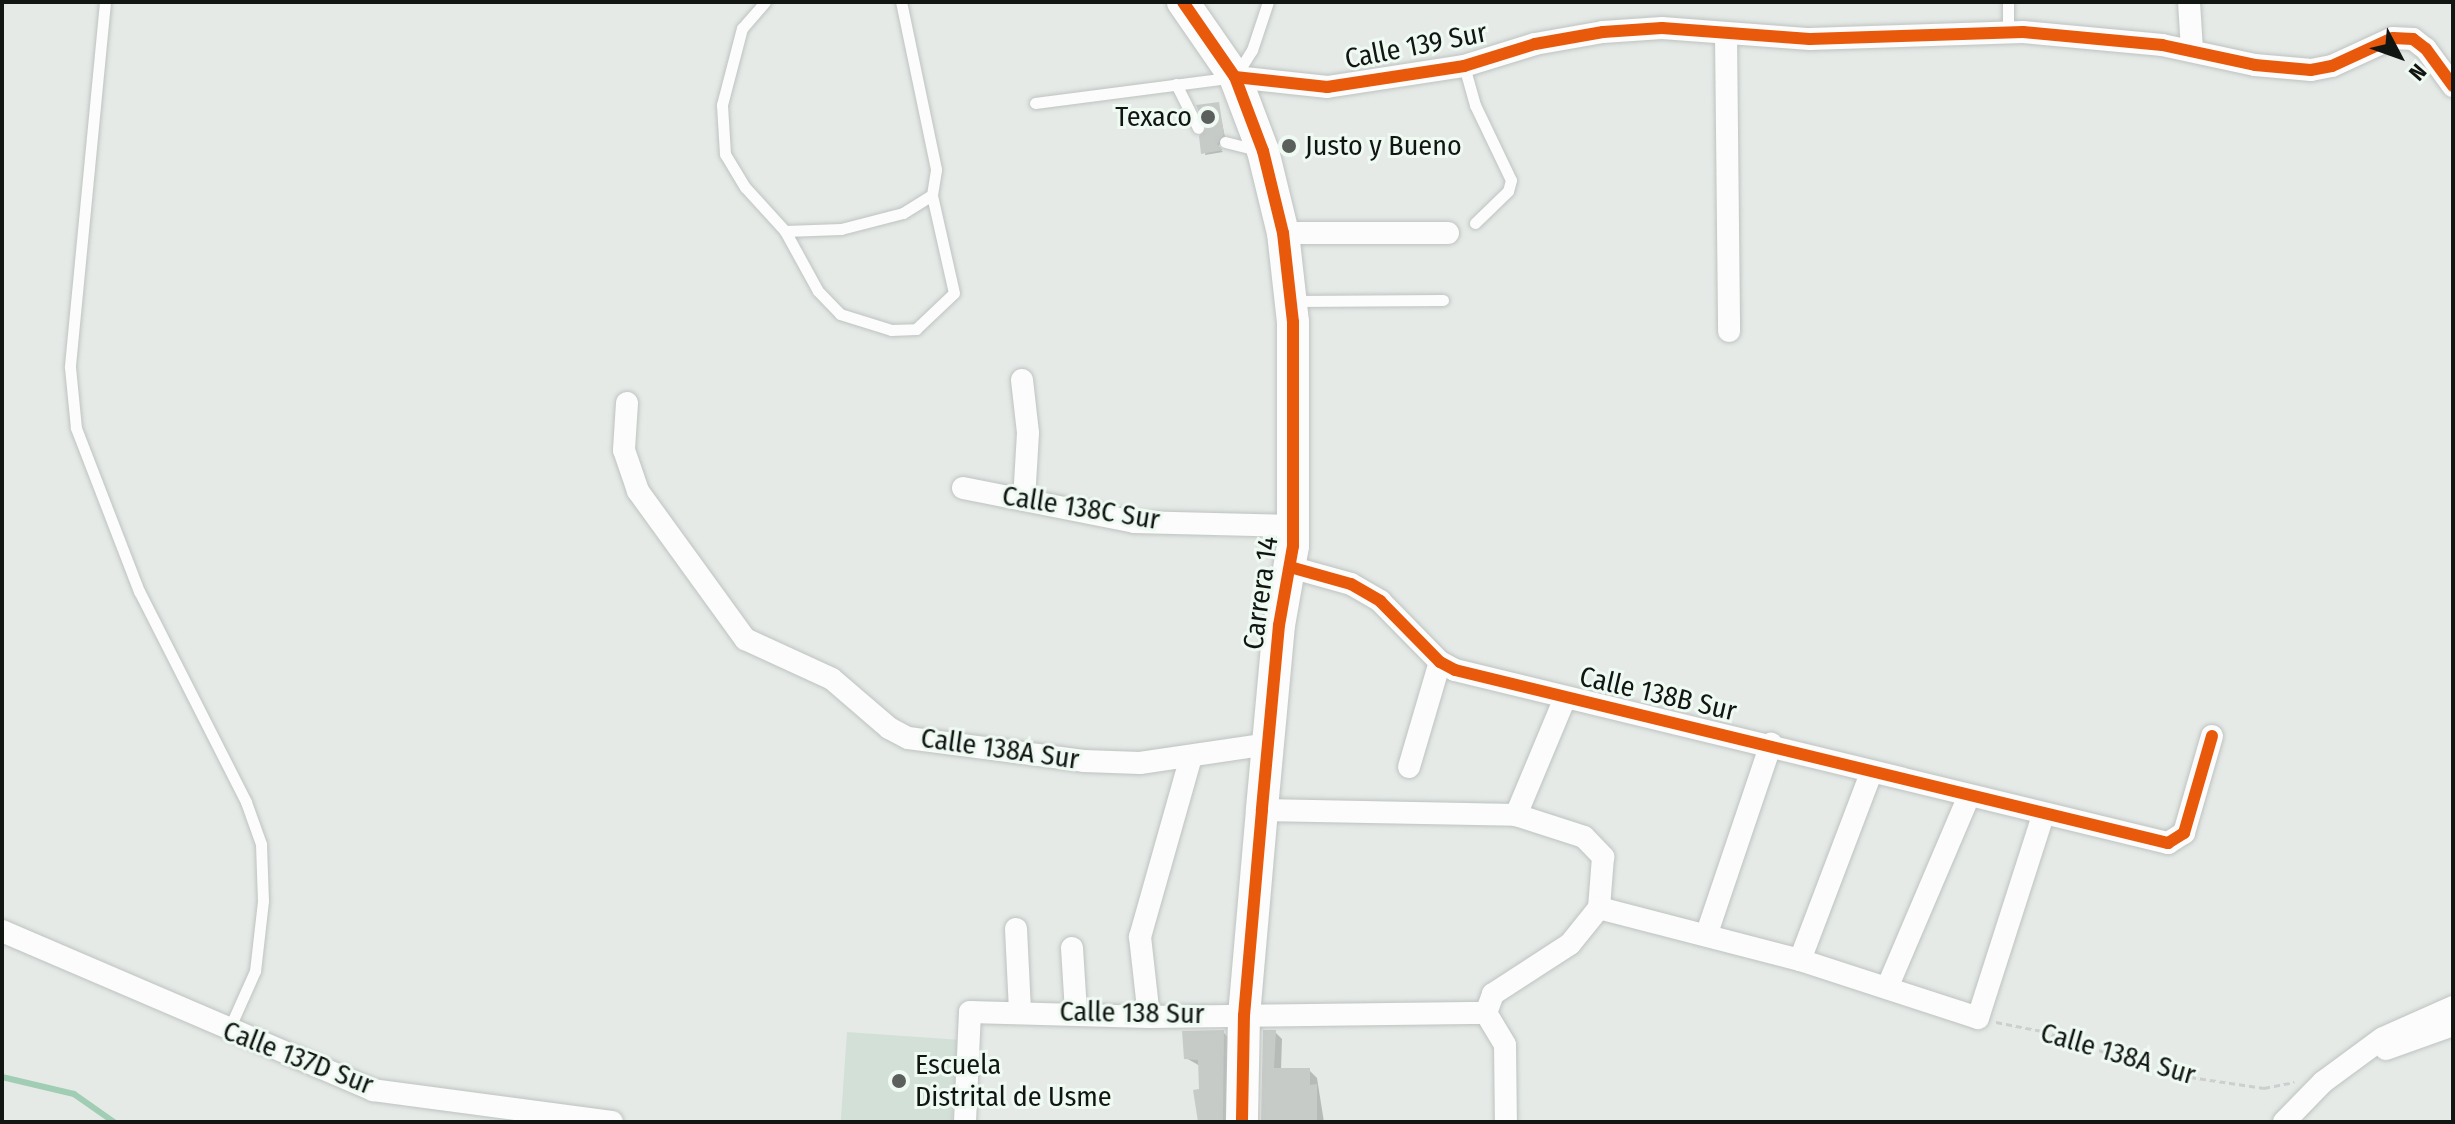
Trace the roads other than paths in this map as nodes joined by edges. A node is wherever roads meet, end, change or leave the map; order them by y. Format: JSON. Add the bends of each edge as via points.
{"nodes":[{"id":1,"x":105,"y":2,"type":"edge"},
{"id":2,"x":765,"y":2,"type":"edge"},
{"id":3,"x":901,"y":2,"type":"edge"},
{"id":4,"x":1183,"y":2,"type":"edge"},
{"id":5,"x":1268,"y":2,"type":"edge"},
{"id":6,"x":2008,"y":2,"type":"edge"},
{"id":7,"x":2189,"y":2,"type":"edge"},
{"id":8,"x":2008,"y":33,"type":"junction"},
{"id":9,"x":1726,"y":35,"type":"junction"},
{"id":10,"x":2192,"y":50,"type":"junction"},
{"id":11,"x":1464,"y":66,"type":"junction"},
{"id":12,"x":1235,"y":77,"type":"junction"},
{"id":13,"x":2449,"y":79,"type":"edge"},
{"id":14,"x":1176,"y":84,"type":"junction"},
{"id":15,"x":1035,"y":103,"type":"dead end"},
{"id":16,"x":1198,"y":128,"type":"dead end"},
{"id":17,"x":1225,"y":142,"type":"dead end"},
{"id":18,"x":1263,"y":151,"type":"junction"},
{"id":19,"x":932,"y":195,"type":"junction"},
{"id":20,"x":1475,"y":223,"type":"dead end"},
{"id":21,"x":785,"y":231,"type":"junction"},
{"id":22,"x":1283,"y":233,"type":"junction"},
{"id":23,"x":1448,"y":233,"type":"dead end"},
{"id":24,"x":1443,"y":300,"type":"dead end"},
{"id":25,"x":1292,"y":301,"type":"junction"},
{"id":26,"x":1729,"y":331,"type":"dead end"},
{"id":27,"x":1022,"y":380,"type":"dead end"},
{"id":28,"x":627,"y":403,"type":"dead end"},
{"id":29,"x":963,"y":488,"type":"dead end"},
{"id":30,"x":1024,"y":500,"type":"junction"},
{"id":31,"x":1294,"y":526,"type":"junction"},
{"id":32,"x":1290,"y":567,"type":"junction"},
{"id":33,"x":1440,"y":662,"type":"junction"},
{"id":34,"x":1565,"y":698,"type":"junction"},
{"id":35,"x":2212,"y":736,"type":"dead end"},
{"id":36,"x":1268,"y":744,"type":"junction"},
{"id":37,"x":1771,"y":744,"type":"junction"},
{"id":38,"x":1191,"y":757,"type":"junction"},
{"id":39,"x":1409,"y":767,"type":"dead end"},
{"id":40,"x":1871,"y":773,"type":"junction"},
{"id":41,"x":1968,"y":798,"type":"junction"},
{"id":42,"x":1262,"y":810,"type":"junction"},
{"id":43,"x":1516,"y":815,"type":"junction"},
{"id":44,"x":2043,"y":815,"type":"junction"},
{"id":45,"x":1599,"y":908,"type":"junction"},
{"id":46,"x":1016,"y":929,"type":"dead end"},
{"id":47,"x":2,"y":931,"type":"edge"},
{"id":48,"x":1707,"y":933,"type":"junction"},
{"id":49,"x":1072,"y":948,"type":"dead end"},
{"id":50,"x":1800,"y":960,"type":"junction"},
{"id":51,"x":1887,"y":988,"type":"junction"},
{"id":52,"x":2453,"y":1007,"type":"edge"},
{"id":53,"x":1020,"y":1011,"type":"junction"},
{"id":54,"x":1076,"y":1012,"type":"junction"},
{"id":55,"x":1486,"y":1013,"type":"junction"},
{"id":56,"x":1244,"y":1015,"type":"junction"},
{"id":57,"x":1149,"y":1017,"type":"junction"},
{"id":58,"x":2453,"y":1025,"type":"edge"},
{"id":59,"x":228,"y":1031,"type":"junction"},
{"id":60,"x":2350,"y":1061,"type":"junction"},
{"id":61,"x":612,"y":1122,"type":"edge"},
{"id":62,"x":965,"y":1122,"type":"edge"},
{"id":63,"x":1242,"y":1122,"type":"edge"},
{"id":64,"x":1506,"y":1122,"type":"edge"},
{"id":65,"x":2284,"y":1122,"type":"edge"}],
"edges":[{"from":1,"to":59,"type":"lane","via":[[70,367],[76,428],[139,591],[246,802],[261,844],[263,901],[255,971]]},
{"from":2,"to":21,"type":"lane","via":[[742,28],[722,105],[725,154],[745,187]]},
{"from":3,"to":19,"type":"lane","via":[[936,169]]},
{"from":4,"to":12,"type":"street","name":"Carrera 14"},
{"from":5,"to":12,"type":"lane","via":[[1252,50]]},
{"from":6,"to":8,"type":"lane"},
{"from":7,"to":10,"type":"street"},
{"from":8,"to":9,"type":"street","name":"Calle 139 Sur","via":[[1810,39]]},
{"from":8,"to":10,"type":"street","name":"Calle 139 Sur"},
{"from":9,"to":11,"type":"street","name":"Calle 139 Sur","via":[[1662,28],[1603,32],[1535,44]]},
{"from":9,"to":26,"type":"street"},
{"from":10,"to":13,"type":"street","name":"Calle 139 Sur","via":[[2255,65],[2311,70],[2393,38],[2413,39]]},
{"from":11,"to":12,"type":"street","name":"Calle 139 Sur","via":[[1327,87]]},
{"from":11,"to":20,"type":"lane","via":[[1475,105],[1511,180],[1508,191]]},
{"from":12,"to":14,"type":"lane"},
{"from":12,"to":18,"type":"street","name":"Carrera 14"},
{"from":14,"to":15,"type":"lane"},
{"from":14,"to":16,"type":"lane"},
{"from":17,"to":18,"type":"lane"},
{"from":18,"to":22,"type":"street","name":"Carrera 14"},
{"from":19,"to":21,"type":"lane","via":[[903,213],[841,229]]},
{"from":19,"to":21,"type":"lane","via":[[954,293],[916,329],[891,330],[840,314],[818,291]]},
{"from":22,"to":23,"type":"street"},
{"from":22,"to":25,"type":"street","name":"Carrera 14"},
{"from":24,"to":25,"type":"lane"},
{"from":25,"to":31,"type":"street","name":"Carrera 14"},
{"from":27,"to":30,"type":"street","via":[[1028,433]]},
{"from":28,"to":38,"type":"street","name":"Calle 138A Sur","via":[[624,450],[638,491],[717,603],[762,652],[822,674],[908,738],[1084,761],[1140,763]]},
{"from":29,"to":30,"type":"street","name":"Calle 138C Sur"},
{"from":30,"to":31,"type":"street","name":"Calle 138C Sur","via":[[1134,522]]},
{"from":31,"to":32,"type":"street","name":"Carrera 14"},
{"from":32,"to":33,"type":"street","name":"Calle 138B Sur","via":[[1351,584],[1380,601]]},
{"from":32,"to":36,"type":"street","name":"Carrera 14"},
{"from":33,"to":34,"type":"street","name":"Calle 138B Sur"},
{"from":33,"to":39,"type":"street"},
{"from":34,"to":37,"type":"street","name":"Calle 138B Sur"},
{"from":34,"to":43,"type":"street"},
{"from":35,"to":44,"type":"street","name":"Calle 138B Sur","via":[[2178,841]]},
{"from":36,"to":38,"type":"street","name":"Calle 138A Sur"},
{"from":36,"to":42,"type":"street","name":"Carrera 14"},
{"from":37,"to":40,"type":"street","name":"Calle 138B Sur"},
{"from":37,"to":48,"type":"street"},
{"from":38,"to":57,"type":"street","via":[[1140,937]]},
{"from":40,"to":41,"type":"street","name":"Calle 138B Sur"},
{"from":40,"to":50,"type":"street"},
{"from":41,"to":44,"type":"street","name":"Calle 138B Sur"},
{"from":41,"to":51,"type":"street"},
{"from":42,"to":43,"type":"street"},
{"from":42,"to":56,"type":"street","name":"Carrera 14"},
{"from":43,"to":45,"type":"street","via":[[1584,837],[1603,857]]},
{"from":44,"to":51,"type":"street","via":[[1978,1018]]},
{"from":45,"to":48,"type":"street"},
{"from":45,"to":55,"type":"street","via":[[1570,944],[1493,994]]},
{"from":46,"to":53,"type":"street"},
{"from":47,"to":59,"type":"street","name":"Calle 137D Sur"},
{"from":48,"to":50,"type":"street"},
{"from":49,"to":54,"type":"street"},
{"from":50,"to":51,"type":"street"},
{"from":52,"to":60,"type":"street","via":[[2395,1031]]},
{"from":53,"to":54,"type":"street","name":"Calle 138 Sur"},
{"from":53,"to":62,"type":"street","name":"Calle 138 Sur","via":[[970,1012]]},
{"from":54,"to":57,"type":"street","name":"Calle 138 Sur"},
{"from":55,"to":56,"type":"street","name":"Calle 138 Sur"},
{"from":55,"to":64,"type":"street","via":[[1505,1045]]},
{"from":56,"to":57,"type":"street","name":"Calle 138 Sur"},
{"from":56,"to":63,"type":"street","name":"Carrera 14"},
{"from":58,"to":60,"type":"street"},
{"from":59,"to":61,"type":"street","name":"Calle 137D Sur","via":[[373,1090]]},
{"from":60,"to":65,"type":"street"}]}
